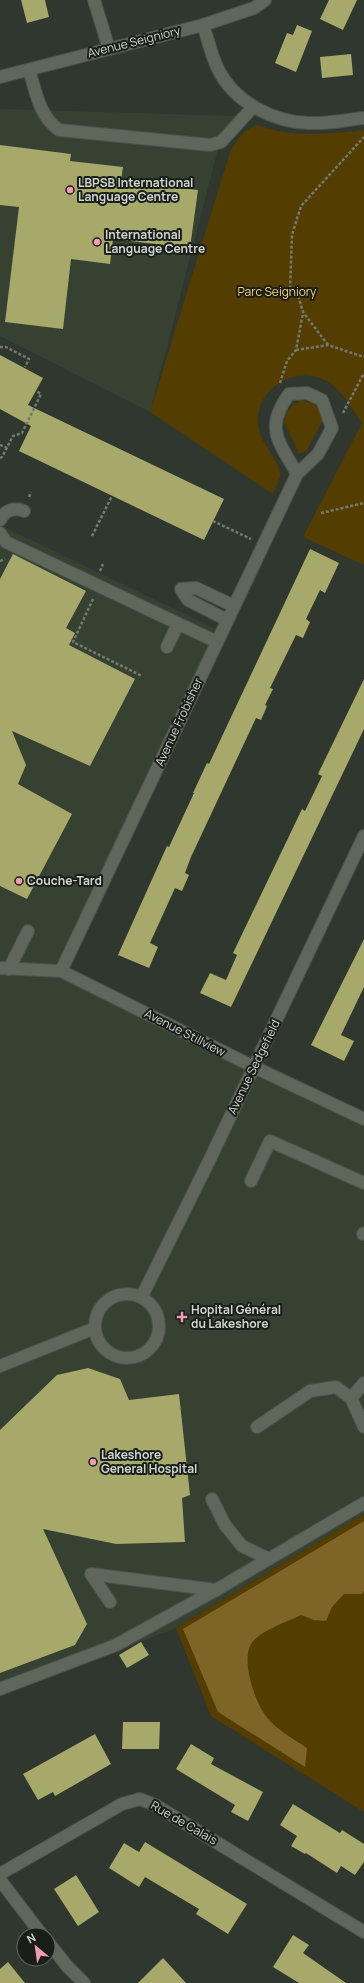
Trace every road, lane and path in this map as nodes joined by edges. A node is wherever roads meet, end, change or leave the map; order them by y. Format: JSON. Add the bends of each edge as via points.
{"nodes":[{"id":1,"x":94,"y":0,"type":"edge"},
{"id":2,"x":265,"y":0,"type":"edge"},
{"id":3,"x":203,"y":25,"type":"junction"},
{"id":4,"x":108,"y":48,"type":"junction"},
{"id":5,"x":29,"y":70,"type":"junction"},
{"id":6,"x":0,"y":78,"type":"edge"},
{"id":7,"x":253,"y":107,"type":"junction"},
{"id":8,"x":364,"y":118,"type":"edge"},
{"id":9,"x":364,"y":136,"type":"edge"},
{"id":10,"x":303,"y":312,"type":"junction"},
{"id":11,"x":328,"y":345,"type":"junction"},
{"id":12,"x":0,"y":347,"type":"edge"},
{"id":13,"x":296,"y":350,"type":"junction"},
{"id":14,"x":364,"y":357,"type":"edge"},
{"id":15,"x":25,"y":367,"type":"dead end"},
{"id":16,"x":364,"y":373,"type":"edge"},
{"id":17,"x":279,"y":386,"type":"dead end"},
{"id":18,"x":36,"y":391,"type":"dead end"},
{"id":19,"x":343,"y":413,"type":"dead end"},
{"id":20,"x":24,"y":428,"type":"junction"},
{"id":21,"x":29,"y":431,"type":"dead end"},
{"id":22,"x":0,"y":445,"type":"edge"},
{"id":23,"x":7,"y":448,"type":"junction"},
{"id":24,"x":0,"y":458,"type":"edge"},
{"id":25,"x":297,"y":474,"type":"junction"},
{"id":26,"x":112,"y":496,"type":"dead end"},
{"id":27,"x":364,"y":503,"type":"edge"},
{"id":28,"x":24,"y":512,"type":"dead end"},
{"id":29,"x":321,"y":513,"type":"dead end"},
{"id":30,"x":0,"y":520,"type":"edge"},
{"id":31,"x":213,"y":521,"type":"dead end"},
{"id":32,"x":0,"y":533,"type":"edge"},
{"id":33,"x":92,"y":536,"type":"dead end"},
{"id":34,"x":252,"y":539,"type":"dead end"},
{"id":35,"x":4,"y":559,"type":"dead end"},
{"id":36,"x":0,"y":560,"type":"edge"},
{"id":37,"x":103,"y":564,"type":"dead end"},
{"id":38,"x":99,"y":572,"type":"dead end"},
{"id":39,"x":94,"y":595,"type":"dead end"},
{"id":40,"x":234,"y":606,"type":"junction"},
{"id":41,"x":228,"y":620,"type":"junction"},
{"id":42,"x":178,"y":624,"type":"junction"},
{"id":43,"x":217,"y":642,"type":"junction"},
{"id":44,"x":167,"y":647,"type":"dead end"},
{"id":45,"x":142,"y":676,"type":"dead end"},
{"id":46,"x":364,"y":836,"type":"edge"},
{"id":47,"x":28,"y":931,"type":"dead end"},
{"id":48,"x":5,"y":968,"type":"edge"},
{"id":49,"x":61,"y":971,"type":"junction"},
{"id":50,"x":254,"y":1067,"type":"junction"},
{"id":51,"x":364,"y":1119,"type":"edge"},
{"id":52,"x":251,"y":1180,"type":"dead end"},
{"id":53,"x":364,"y":1183,"type":"edge"},
{"id":54,"x":142,"y":1296,"type":"junction"},
{"id":55,"x":95,"y":1328,"type":"junction"},
{"id":56,"x":0,"y":1366,"type":"edge"},
{"id":57,"x":364,"y":1382,"type":"edge"},
{"id":58,"x":351,"y":1398,"type":"junction"},
{"id":59,"x":257,"y":1427,"type":"dead end"},
{"id":60,"x":364,"y":1427,"type":"edge"},
{"id":61,"x":212,"y":1499,"type":"dead end"},
{"id":62,"x":364,"y":1503,"type":"edge"},
{"id":63,"x":269,"y":1559,"type":"junction"},
{"id":64,"x":216,"y":1590,"type":"junction"},
{"id":65,"x":110,"y":1602,"type":"dead end"},
{"id":66,"x":0,"y":1689,"type":"edge"},
{"id":67,"x":0,"y":1874,"type":"edge"},
{"id":68,"x":0,"y":1880,"type":"edge"},
{"id":69,"x":36,"y":1927,"type":"edge"},
{"id":70,"x":364,"y":1932,"type":"edge"},
{"id":71,"x":56,"y":1952,"type":"edge"},
{"id":72,"x":84,"y":1983,"type":"edge"}],
"edges":[{"from":1,"to":4,"type":"street"},
{"from":2,"to":3,"type":"street","name":"Avenue Seigniory","via":[[254,8]]},
{"from":3,"to":4,"type":"street","name":"Avenue Seigniory"},
{"from":3,"to":7,"type":"street","via":[[218,68],[227,83]]},
{"from":4,"to":5,"type":"street","name":"Avenue Seigniory"},
{"from":5,"to":6,"type":"street","name":"Avenue Seigniory"},
{"from":5,"to":7,"type":"street","via":[[43,114],[50,124],[59,130],[210,145],[221,142]]},
{"from":7,"to":8,"type":"street","via":[[281,120],[309,123]]},
{"from":9,"to":10,"type":"path","via":[[301,206],[292,235],[290,290],[298,295]]},
{"from":10,"to":11,"type":"path"},
{"from":10,"to":13,"type":"path"},
{"from":11,"to":13,"type":"path"},
{"from":11,"to":14,"type":"path"},
{"from":12,"to":15,"type":"path","via":[[6,347],[29,359]]},
{"from":13,"to":17,"type":"path","via":[[287,361]]},
{"from":16,"to":19,"type":"path"},
{"from":18,"to":20,"type":"path","via":[[41,394]]},
{"from":20,"to":21,"type":"path"},
{"from":20,"to":23,"type":"path","via":[[22,433],[13,436]]},
{"from":22,"to":23,"type":"path"},
{"from":23,"to":24,"type":"path"},
{"from":25,"to":25,"type":"street","name":"Avenue Frobisher","via":[[318,454],[332,428],[322,400],[307,393],[289,394],[278,409],[275,422],[278,438]]},
{"from":25,"to":40,"type":"street","name":"Avenue Frobisher"},
{"from":26,"to":33,"type":"path"},
{"from":27,"to":29,"type":"path"},
{"from":28,"to":30,"type":"street","via":[[17,508],[8,511]]},
{"from":31,"to":34,"type":"path"},
{"from":32,"to":42,"type":"street","via":[[6,542]]},
{"from":35,"to":36,"type":"path"},
{"from":37,"to":38,"type":"path"},
{"from":39,"to":45,"type":"path","via":[[73,642]]},
{"from":40,"to":41,"type":"street","name":"Avenue Frobisher"},
{"from":40,"to":41,"type":"street","via":[[196,588],[181,589],[188,600]]},
{"from":41,"to":43,"type":"street","name":"Avenue Frobisher"},
{"from":42,"to":43,"type":"street"},
{"from":42,"to":44,"type":"street"},
{"from":43,"to":49,"type":"street","name":"Avenue Frobisher"},
{"from":46,"to":50,"type":"street","name":"Avenue Sedgefield"},
{"from":47,"to":48,"type":"street"},
{"from":48,"to":49,"type":"street","name":"Avenue Stillview"},
{"from":49,"to":50,"type":"street","name":"Avenue Stillview"},
{"from":50,"to":51,"type":"street","name":"Avenue Stillview"},
{"from":50,"to":54,"type":"street","name":"Avenue Sedgefield"},
{"from":52,"to":53,"type":"street","via":[[270,1141]]},
{"from":54,"to":55,"type":"street","via":[[122,1294],[111,1298],[97,1314]]},
{"from":54,"to":55,"type":"street","via":[[157,1312],[160,1323],[154,1345],[148,1351],[127,1358],[114,1355],[104,1349]]},
{"from":55,"to":56,"type":"street"},
{"from":57,"to":58,"type":"street"},
{"from":58,"to":59,"type":"street","via":[[336,1386],[310,1391]]},
{"from":58,"to":60,"type":"street"},
{"from":61,"to":63,"type":"street","via":[[225,1525],[242,1546]]},
{"from":62,"to":63,"type":"street"},
{"from":63,"to":64,"type":"street"},
{"from":64,"to":65,"type":"street","via":[[91,1574]]},
{"from":64,"to":66,"type":"street","via":[[116,1645]]},
{"from":67,"to":70,"type":"street","name":"Rue de Calais","via":[[122,1804],[140,1799],[155,1805]]},
{"from":68,"to":69,"type":"street"},
{"from":71,"to":72,"type":"street"}]}
